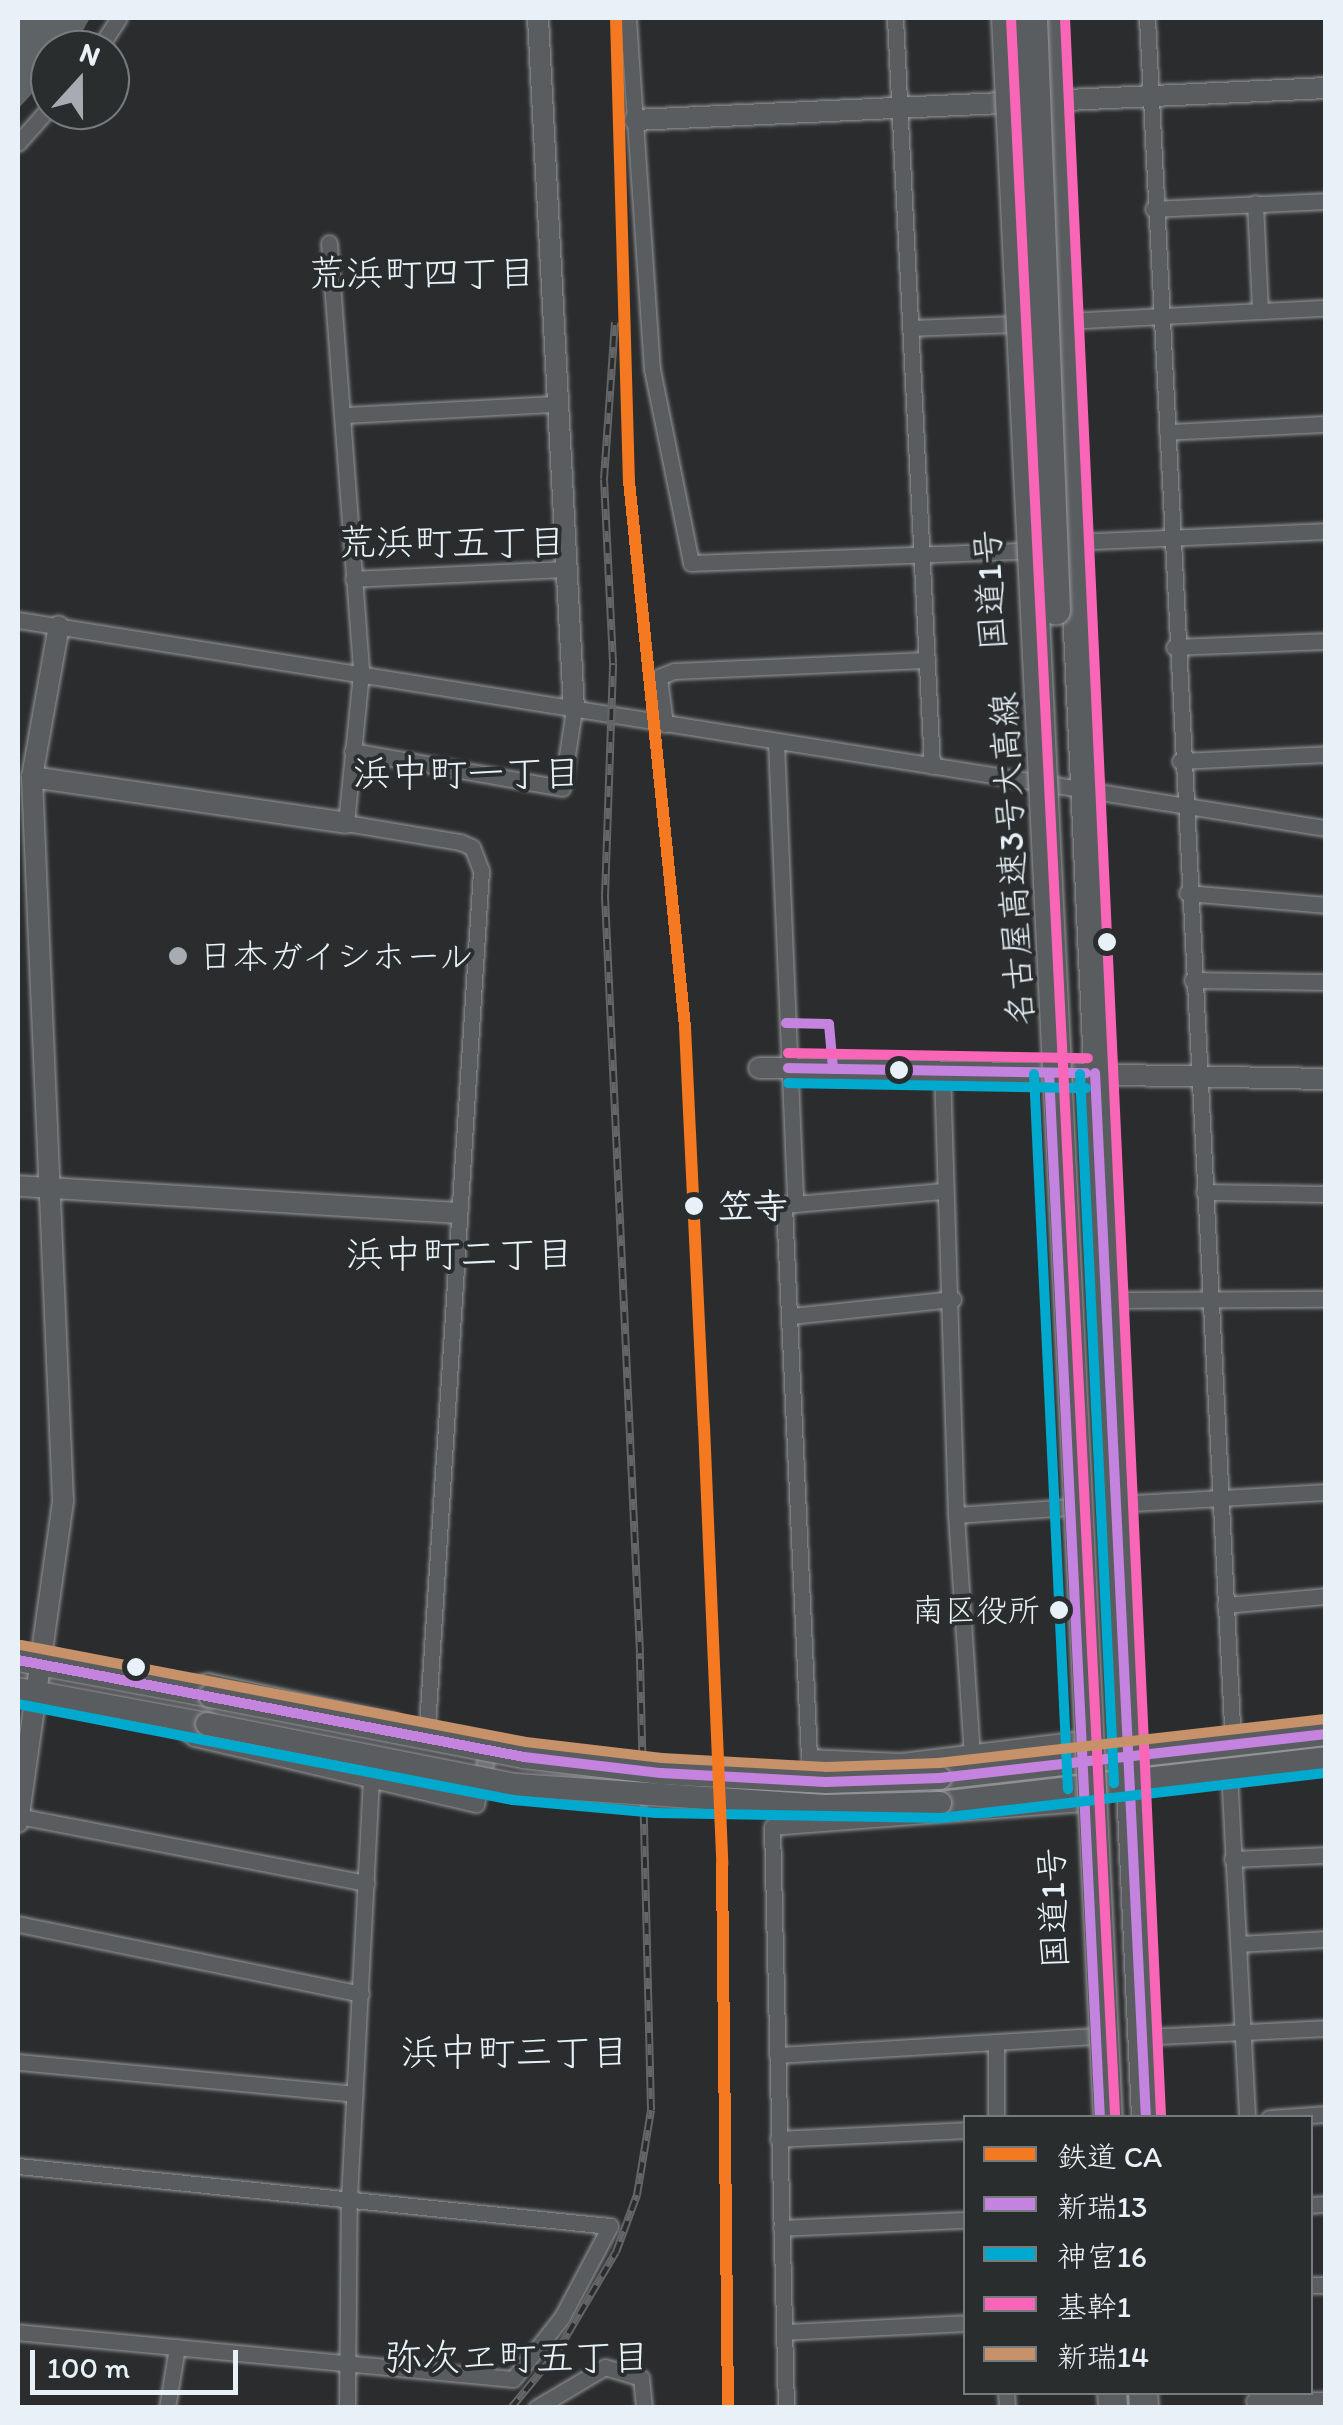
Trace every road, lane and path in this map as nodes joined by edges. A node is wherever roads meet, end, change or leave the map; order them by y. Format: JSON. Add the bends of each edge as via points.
{"nodes":[{"id":1,"x":538,"y":18,"type":"edge"},
{"id":2,"x":628,"y":18,"type":"edge"},
{"id":3,"x":895,"y":18,"type":"edge"},
{"id":4,"x":996,"y":18,"type":"edge"},
{"id":5,"x":1006,"y":18,"type":"edge"},
{"id":6,"x":1019,"y":18,"type":"edge"},
{"id":7,"x":1033,"y":18,"type":"edge"},
{"id":8,"x":1050,"y":18,"type":"edge"},
{"id":9,"x":1147,"y":18,"type":"edge"},
{"id":10,"x":1326,"y":88,"type":"edge"},
{"id":11,"x":1151,"y":97,"type":"junction"},
{"id":12,"x":1054,"y":102,"type":"junction"},
{"id":13,"x":1000,"y":103,"type":"junction"},
{"id":14,"x":899,"y":112,"type":"junction"},
{"id":15,"x":635,"y":120,"type":"junction"},
{"id":16,"x":1326,"y":201,"type":"edge"},
{"id":17,"x":1255,"y":203,"type":"junction"},
{"id":18,"x":1153,"y":209,"type":"junction"},
{"id":19,"x":329,"y":244,"type":"dead end"},
{"id":20,"x":1326,"y":308,"type":"edge"},
{"id":21,"x":1260,"y":311,"type":"junction"},
{"id":22,"x":1160,"y":317,"type":"junction"},
{"id":23,"x":1066,"y":321,"type":"junction"},
{"id":24,"x":1014,"y":324,"type":"junction"},
{"id":25,"x":910,"y":328,"type":"junction"},
{"id":26,"x":555,"y":404,"type":"junction"},
{"id":27,"x":344,"y":414,"type":"junction"},
{"id":28,"x":1326,"y":424,"type":"edge"},
{"id":29,"x":1167,"y":432,"type":"junction"},
{"id":30,"x":1326,"y":531,"type":"edge"},
{"id":31,"x":1170,"y":538,"type":"junction"},
{"id":32,"x":1073,"y":542,"type":"junction"},
{"id":33,"x":922,"y":550,"type":"junction"},
{"id":34,"x":1025,"y":551,"type":"junction"},
{"id":35,"x":563,"y":569,"type":"junction"},
{"id":36,"x":353,"y":579,"type":"junction"},
{"id":37,"x":1028,"y":607,"type":"junction"},
{"id":38,"x":18,"y":620,"type":"edge"},
{"id":39,"x":59,"y":626,"type":"junction"},
{"id":40,"x":1326,"y":641,"type":"edge"},
{"id":41,"x":1174,"y":647,"type":"junction"},
{"id":42,"x":925,"y":660,"type":"junction"},
{"id":43,"x":361,"y":674,"type":"junction"},
{"id":44,"x":574,"y":710,"type":"junction"},
{"id":45,"x":666,"y":724,"type":"junction"},
{"id":46,"x":776,"y":742,"type":"junction"},
{"id":47,"x":352,"y":752,"type":"junction"},
{"id":48,"x":1326,"y":754,"type":"edge"},
{"id":49,"x":1180,"y":761,"type":"junction"},
{"id":50,"x":932,"y":766,"type":"junction"},
{"id":51,"x":32,"y":776,"type":"junction"},
{"id":52,"x":1036,"y":783,"type":"junction"},
{"id":53,"x":1084,"y":790,"type":"junction"},
{"id":54,"x":1182,"y":806,"type":"junction"},
{"id":55,"x":346,"y":823,"type":"junction"},
{"id":56,"x":1326,"y":828,"type":"edge"},
{"id":57,"x":1187,"y":893,"type":"junction"},
{"id":58,"x":1326,"y":906,"type":"edge"},
{"id":59,"x":1192,"y":980,"type":"junction"},
{"id":60,"x":1326,"y":982,"type":"edge"},
{"id":61,"x":759,"y":1068,"type":"dead end"},
{"id":62,"x":788,"y":1068,"type":"junction"},
{"id":63,"x":942,"y":1071,"type":"junction"},
{"id":64,"x":1049,"y":1072,"type":"junction"},
{"id":65,"x":1095,"y":1074,"type":"junction"},
{"id":66,"x":1196,"y":1076,"type":"junction"},
{"id":67,"x":1326,"y":1079,"type":"edge"},
{"id":68,"x":18,"y":1186,"type":"edge"},
{"id":69,"x":50,"y":1188,"type":"junction"},
{"id":70,"x":945,"y":1191,"type":"junction"},
{"id":71,"x":1204,"y":1192,"type":"junction"},
{"id":72,"x":1326,"y":1194,"type":"edge"},
{"id":73,"x":795,"y":1204,"type":"junction"},
{"id":74,"x":456,"y":1213,"type":"junction"},
{"id":75,"x":953,"y":1299,"type":"junction"},
{"id":76,"x":1326,"y":1299,"type":"edge"},
{"id":77,"x":1106,"y":1300,"type":"junction"},
{"id":78,"x":1211,"y":1300,"type":"junction"},
{"id":79,"x":791,"y":1316,"type":"junction"},
{"id":80,"x":1326,"y":1492,"type":"edge"},
{"id":81,"x":1220,"y":1496,"type":"junction"},
{"id":82,"x":1116,"y":1504,"type":"junction"},
{"id":83,"x":1071,"y":1507,"type":"junction"},
{"id":84,"x":956,"y":1515,"type":"junction"},
{"id":85,"x":1326,"y":1596,"type":"edge"},
{"id":86,"x":1225,"y":1605,"type":"junction"},
{"id":87,"x":18,"y":1660,"type":"edge"},
{"id":88,"x":44,"y":1666,"type":"junction"},
{"id":89,"x":171,"y":1688,"type":"junction"},
{"id":90,"x":28,"y":1691,"type":"edge"},
{"id":91,"x":166,"y":1716,"type":"junction"},
{"id":92,"x":427,"y":1728,"type":"junction"},
{"id":93,"x":1326,"y":1734,"type":"edge"},
{"id":94,"x":1232,"y":1746,"type":"junction"},
{"id":95,"x":972,"y":1753,"type":"junction"},
{"id":96,"x":1326,"y":1758,"type":"edge"},
{"id":97,"x":1129,"y":1770,"type":"junction"},
{"id":98,"x":1229,"y":1771,"type":"junction"},
{"id":99,"x":1083,"y":1773,"type":"junction"},
{"id":100,"x":371,"y":1779,"type":"junction"},
{"id":101,"x":18,"y":1818,"type":"edge"},
{"id":102,"x":1326,"y":1855,"type":"edge"},
{"id":103,"x":1232,"y":1859,"type":"junction"},
{"id":104,"x":367,"y":1883,"type":"junction"},
{"id":105,"x":18,"y":1924,"type":"edge"},
{"id":106,"x":1326,"y":1939,"type":"edge"},
{"id":107,"x":1239,"y":1944,"type":"junction"},
{"id":108,"x":361,"y":1994,"type":"junction"},
{"id":109,"x":1326,"y":2028,"type":"edge"},
{"id":110,"x":1245,"y":2032,"type":"junction"},
{"id":111,"x":1096,"y":2036,"type":"junction"},
{"id":112,"x":1142,"y":2037,"type":"junction"},
{"id":113,"x":996,"y":2042,"type":"junction"},
{"id":114,"x":777,"y":2055,"type":"junction"},
{"id":115,"x":18,"y":2062,"type":"edge"},
{"id":116,"x":354,"y":2094,"type":"junction"},
{"id":117,"x":996,"y":2115,"type":"edge"},
{"id":118,"x":1100,"y":2115,"type":"edge"},
{"id":119,"x":1108,"y":2115,"type":"edge"},
{"id":120,"x":1127,"y":2115,"type":"edge"},
{"id":121,"x":1146,"y":2115,"type":"edge"},
{"id":122,"x":1247,"y":2115,"type":"edge"},
{"id":123,"x":963,"y":2130,"type":"edge"},
{"id":124,"x":778,"y":2139,"type":"junction"},
{"id":125,"x":18,"y":2166,"type":"edge"},
{"id":126,"x":348,"y":2198,"type":"junction"},
{"id":127,"x":963,"y":2220,"type":"edge"},
{"id":128,"x":782,"y":2228,"type":"junction"},
{"id":129,"x":963,"y":2323,"type":"edge"},
{"id":130,"x":18,"y":2332,"type":"edge"},
{"id":131,"x":784,"y":2332,"type":"junction"},
{"id":132,"x":178,"y":2347,"type":"junction"},
{"id":133,"x":348,"y":2362,"type":"junction"},
{"id":134,"x":1254,"y":2400,"type":"edge"},
{"id":135,"x":1326,"y":2400,"type":"edge"},
{"id":136,"x":167,"y":2408,"type":"edge"},
{"id":137,"x":347,"y":2408,"type":"edge"},
{"id":138,"x":536,"y":2408,"type":"edge"},
{"id":139,"x":644,"y":2408,"type":"edge"},
{"id":140,"x":786,"y":2408,"type":"edge"}],
"edges":[{"from":1,"to":26,"type":"street"},
{"from":2,"to":15,"type":"street"},
{"from":3,"to":14,"type":"street"},
{"from":4,"to":13,"type":"highway","name":"国道1号"},
{"from":5,"to":119,"type":"highway","name":"名古屋高速3号大高線","bridge":true},
{"from":6,"to":37,"type":"highway","via":[[1042,506]]},
{"from":7,"to":120,"type":"highway","name":"名古屋高速3号大高線","bridge":true},
{"from":8,"to":12,"type":"highway"},
{"from":9,"to":11,"type":"street"},
{"from":10,"to":11,"type":"street"},
{"from":11,"to":12,"type":"street"},
{"from":11,"to":18,"type":"street"},
{"from":12,"to":13,"type":"street"},
{"from":12,"to":23,"type":"highway"},
{"from":13,"to":14,"type":"street"},
{"from":13,"to":24,"type":"highway","name":"国道1号"},
{"from":14,"to":15,"type":"street"},
{"from":14,"to":25,"type":"street"},
{"from":15,"to":33,"type":"street","via":[[652,369],[691,564]]},
{"from":16,"to":17,"type":"street"},
{"from":17,"to":18,"type":"street"},
{"from":17,"to":21,"type":"street"},
{"from":18,"to":22,"type":"street"},
{"from":19,"to":27,"type":"street"},
{"from":20,"to":21,"type":"street"},
{"from":21,"to":22,"type":"street"},
{"from":22,"to":23,"type":"street"},
{"from":22,"to":29,"type":"street"},
{"from":23,"to":32,"type":"highway"},
{"from":24,"to":25,"type":"street"},
{"from":24,"to":34,"type":"highway","name":"国道1号"},
{"from":25,"to":33,"type":"street"},
{"from":26,"to":27,"type":"street"},
{"from":26,"to":35,"type":"street"},
{"from":27,"to":36,"type":"street"},
{"from":28,"to":29,"type":"street"},
{"from":29,"to":31,"type":"street"},
{"from":30,"to":31,"type":"street"},
{"from":31,"to":32,"type":"street"},
{"from":31,"to":41,"type":"street"},
{"from":32,"to":53,"type":"highway"},
{"from":33,"to":34,"type":"street"},
{"from":33,"to":42,"type":"street"},
{"from":34,"to":37,"type":"highway","name":"国道1号"},
{"from":35,"to":36,"type":"street"},
{"from":35,"to":44,"type":"street"},
{"from":36,"to":43,"type":"street"},
{"from":37,"to":52,"type":"highway","name":"国道1号"},
{"from":38,"to":39,"type":"street"},
{"from":39,"to":43,"type":"street"},
{"from":39,"to":51,"type":"street"},
{"from":40,"to":41,"type":"street"},
{"from":41,"to":49,"type":"street"},
{"from":42,"to":45,"type":"street","via":[[674,671],[660,677]]},
{"from":42,"to":50,"type":"street"},
{"from":43,"to":44,"type":"street"},
{"from":43,"to":47,"type":"street"},
{"from":44,"to":45,"type":"street"},
{"from":44,"to":47,"type":"street","via":[[562,788]]},
{"from":45,"to":46,"type":"street"},
{"from":46,"to":50,"type":"street"},
{"from":46,"to":62,"type":"street"},
{"from":47,"to":55,"type":"street"},
{"from":48,"to":49,"type":"street"},
{"from":49,"to":54,"type":"street"},
{"from":50,"to":52,"type":"street"},
{"from":51,"to":55,"type":"street"},
{"from":51,"to":69,"type":"street"},
{"from":52,"to":53,"type":"street"},
{"from":52,"to":64,"type":"highway","name":"国道1号"},
{"from":53,"to":54,"type":"street"},
{"from":53,"to":65,"type":"highway"},
{"from":54,"to":56,"type":"street"},
{"from":54,"to":57,"type":"street"},
{"from":55,"to":74,"type":"street","via":[[460,842],[478,857]]},
{"from":57,"to":58,"type":"street"},
{"from":57,"to":59,"type":"street"},
{"from":59,"to":60,"type":"street"},
{"from":59,"to":66,"type":"street"},
{"from":61,"to":62,"type":"street"},
{"from":62,"to":63,"type":"street"},
{"from":62,"to":73,"type":"street"},
{"from":63,"to":64,"type":"street"},
{"from":63,"to":70,"type":"street"},
{"from":64,"to":65,"type":"street"},
{"from":64,"to":83,"type":"highway","name":"国道1号"},
{"from":65,"to":66,"type":"street"},
{"from":65,"to":77,"type":"highway"},
{"from":66,"to":67,"type":"street"},
{"from":66,"to":71,"type":"street"},
{"from":68,"to":69,"type":"street"},
{"from":69,"to":74,"type":"street"},
{"from":69,"to":88,"type":"street","via":[[63,1500]]},
{"from":70,"to":73,"type":"street"},
{"from":70,"to":75,"type":"street"},
{"from":71,"to":72,"type":"street"},
{"from":71,"to":78,"type":"street"},
{"from":73,"to":79,"type":"street","via":[[784,1205]]},
{"from":74,"to":92,"type":"street"},
{"from":75,"to":79,"type":"street"},
{"from":75,"to":84,"type":"street"},
{"from":76,"to":78,"type":"street"},
{"from":77,"to":78,"type":"street"},
{"from":77,"to":82,"type":"highway"},
{"from":78,"to":81,"type":"street"},
{"from":79,"to":95,"type":"street","via":[[809,1757],[900,1761]]},
{"from":80,"to":81,"type":"street"},
{"from":81,"to":82,"type":"street"},
{"from":81,"to":86,"type":"street"},
{"from":82,"to":97,"type":"highway"},
{"from":83,"to":84,"type":"street"},
{"from":83,"to":99,"type":"highway","name":"国道1号"},
{"from":84,"to":95,"type":"street"},
{"from":85,"to":86,"type":"street"},
{"from":86,"to":94,"type":"street"},
{"from":87,"to":88,"type":"main road"},
{"from":88,"to":89,"type":"main road"},
{"from":88,"to":90,"type":"street"},
{"from":89,"to":92,"type":"street","via":[[208,1681]]},
{"from":89,"to":99,"type":"main road","bridge":true,"via":[[524,1757],[661,1773],[826,1782]]},
{"from":90,"to":91,"type":"main road"},
{"from":90,"to":101,"type":"street"},
{"from":91,"to":99,"type":"main road","bridge":true,"via":[[516,1785],[770,1804],[940,1803]]},
{"from":91,"to":100,"type":"street","via":[[194,1738]]},
{"from":92,"to":100,"type":"street","via":[[490,1740],[476,1804]]},
{"from":93,"to":94,"type":"main road"},
{"from":94,"to":97,"type":"main road"},
{"from":95,"to":99,"type":"street"},
{"from":96,"to":98,"type":"main road"},
{"from":97,"to":98,"type":"main road"},
{"from":97,"to":99,"type":"main road"},
{"from":97,"to":112,"type":"highway"},
{"from":98,"to":103,"type":"street"},
{"from":99,"to":111,"type":"highway","name":"国道1号"},
{"from":99,"to":114,"type":"street","via":[[772,1827]]},
{"from":100,"to":104,"type":"street"},
{"from":101,"to":104,"type":"street"},
{"from":102,"to":103,"type":"street"},
{"from":103,"to":107,"type":"street"},
{"from":104,"to":108,"type":"street"},
{"from":105,"to":108,"type":"street"},
{"from":106,"to":107,"type":"street"},
{"from":107,"to":110,"type":"street"},
{"from":108,"to":116,"type":"street"},
{"from":109,"to":110,"type":"street"},
{"from":110,"to":112,"type":"street"},
{"from":110,"to":122,"type":"street"},
{"from":111,"to":113,"type":"street"},
{"from":111,"to":118,"type":"highway","name":"国道1号"},
{"from":112,"to":121,"type":"highway"},
{"from":113,"to":114,"type":"street"},
{"from":113,"to":117,"type":"street"},
{"from":114,"to":124,"type":"street"},
{"from":115,"to":116,"type":"street"},
{"from":116,"to":126,"type":"street"},
{"from":123,"to":124,"type":"street"},
{"from":124,"to":128,"type":"street"},
{"from":125,"to":126,"type":"street"},
{"from":126,"to":133,"type":"street"},
{"from":126,"to":133,"type":"street","via":[[610,2226],[562,2317],[513,2379]]},
{"from":127,"to":128,"type":"street"},
{"from":128,"to":131,"type":"street"},
{"from":129,"to":131,"type":"street"},
{"from":130,"to":132,"type":"street"},
{"from":131,"to":140,"type":"street"},
{"from":132,"to":133,"type":"street"},
{"from":132,"to":136,"type":"street"},
{"from":133,"to":137,"type":"street"},
{"from":134,"to":135,"type":"street"},
{"from":138,"to":139,"type":"street","via":[[605,2368],[641,2378]]}]}
